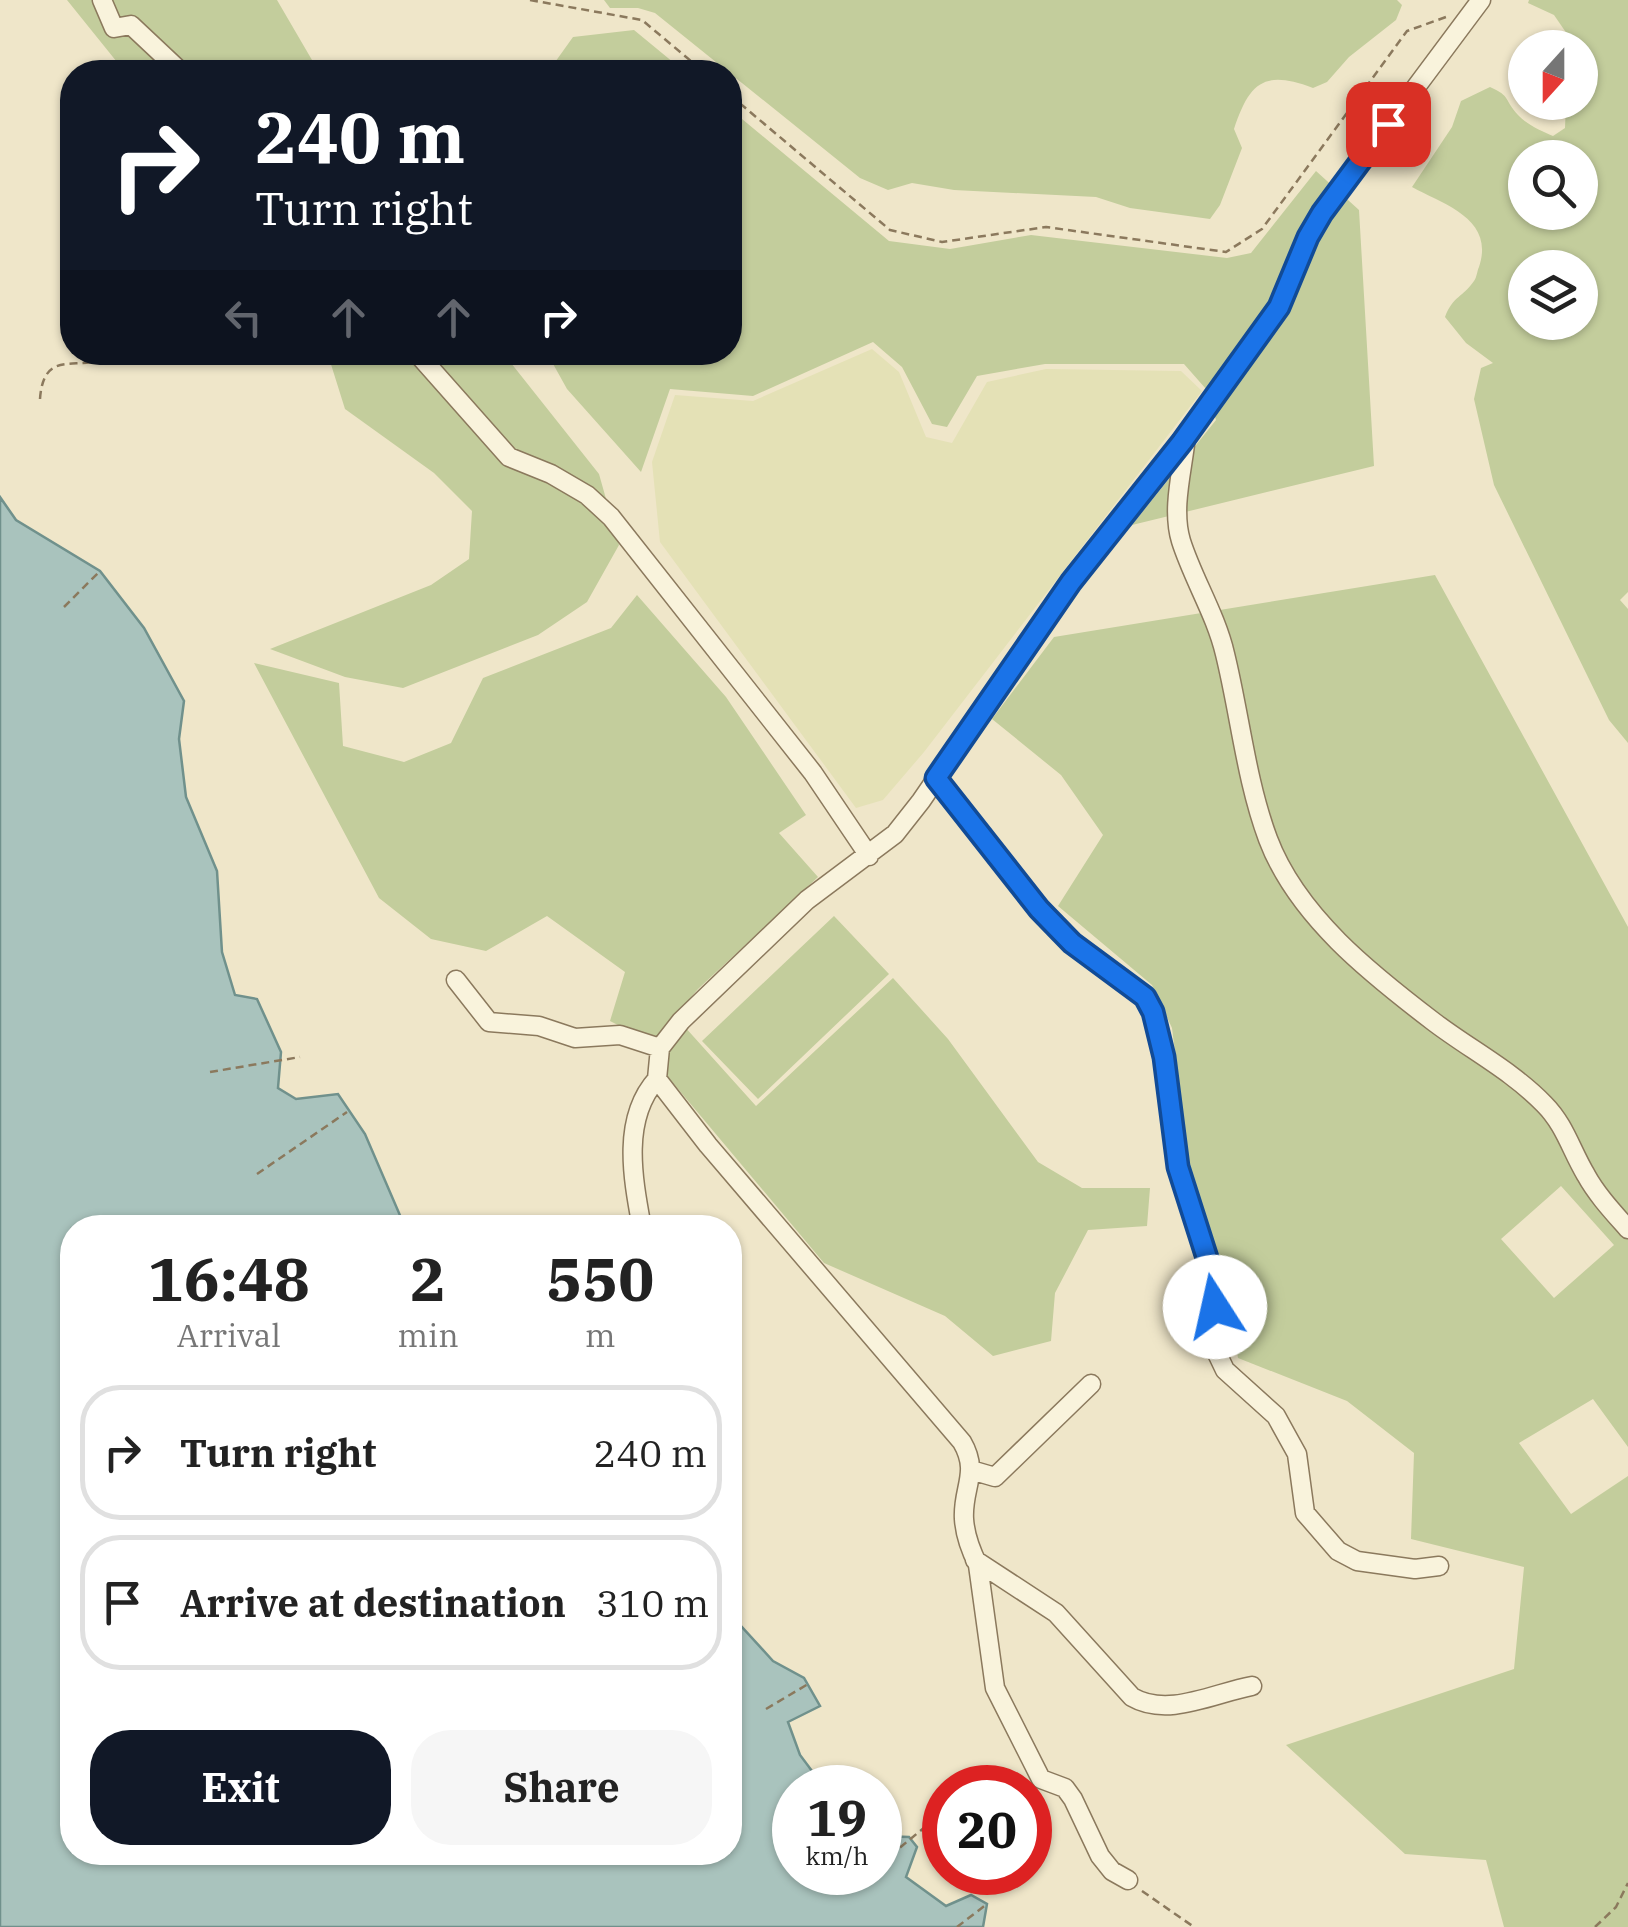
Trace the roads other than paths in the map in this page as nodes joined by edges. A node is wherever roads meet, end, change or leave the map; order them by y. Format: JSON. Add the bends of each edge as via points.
{"nodes":[{"id":1,"x":102,"y":0,"type":"edge"},
{"id":2,"x":1479,"y":3,"type":"edge"},
{"id":3,"x":168,"y":60,"type":"edge"},
{"id":4,"x":427,"y":365,"type":"edge"},
{"id":5,"x":1186,"y":435,"type":"junction"},
{"id":6,"x":936,"y":778,"type":"junction"},
{"id":7,"x":869,"y":856,"type":"junction"},
{"id":8,"x":456,"y":980,"type":"dead end"},
{"id":9,"x":660,"y":1048,"type":"junction"},
{"id":10,"x":657,"y":1078,"type":"junction"},
{"id":11,"x":641,"y":1215,"type":"edge"},
{"id":12,"x":1628,"y":1229,"type":"edge"},
{"id":13,"x":1090,"y":1384,"type":"dead end"},
{"id":14,"x":971,"y":1470,"type":"junction"},
{"id":15,"x":975,"y":1560,"type":"junction"},
{"id":16,"x":1439,"y":1566,"type":"dead end"},
{"id":17,"x":1252,"y":1686,"type":"dead end"},
{"id":18,"x":1128,"y":1880,"type":"road end"}],
"edges":[{"from":1,"to":3,"type":"street","via":[[114,28],[131,25]]},
{"from":2,"to":5,"type":"street","via":[[1322,213],[1279,307]]},
{"from":4,"to":7,"type":"street","via":[[509,458],[587,495],[610,517],[813,773]]},
{"from":5,"to":6,"type":"street","via":[[1071,582]]},
{"from":5,"to":12,"type":"street","via":[[1180,539],[1224,650],[1268,838],[1282,870],[1333,936],[1550,1110],[1584,1173]]},
{"from":6,"to":7,"type":"street"},
{"from":6,"to":16,"type":"street","via":[[1039,909],[1072,943],[1145,997],[1153,1012],[1178,1167],[1213,1284],[1214,1347],[1226,1370],[1276,1416],[1297,1454],[1304,1513],[1338,1552],[1356,1561]]},
{"from":7,"to":9,"type":"street","via":[[767,936]]},
{"from":8,"to":9,"type":"street","via":[[490,1022],[540,1026],[576,1038],[620,1035]]},
{"from":9,"to":10,"type":"street"},
{"from":10,"to":11,"type":"street","via":[[638,1111],[632,1139]]},
{"from":10,"to":14,"type":"street","via":[[962,1442]]},
{"from":13,"to":14,"type":"street","via":[[994,1477]]},
{"from":14,"to":15,"type":"street","via":[[964,1520]]},
{"from":15,"to":17,"type":"street","via":[[1056,1613],[1144,1704],[1170,1706]]},
{"from":15,"to":18,"type":"street","via":[[1003,1707],[1041,1779],[1073,1798],[1100,1856]]}]}
